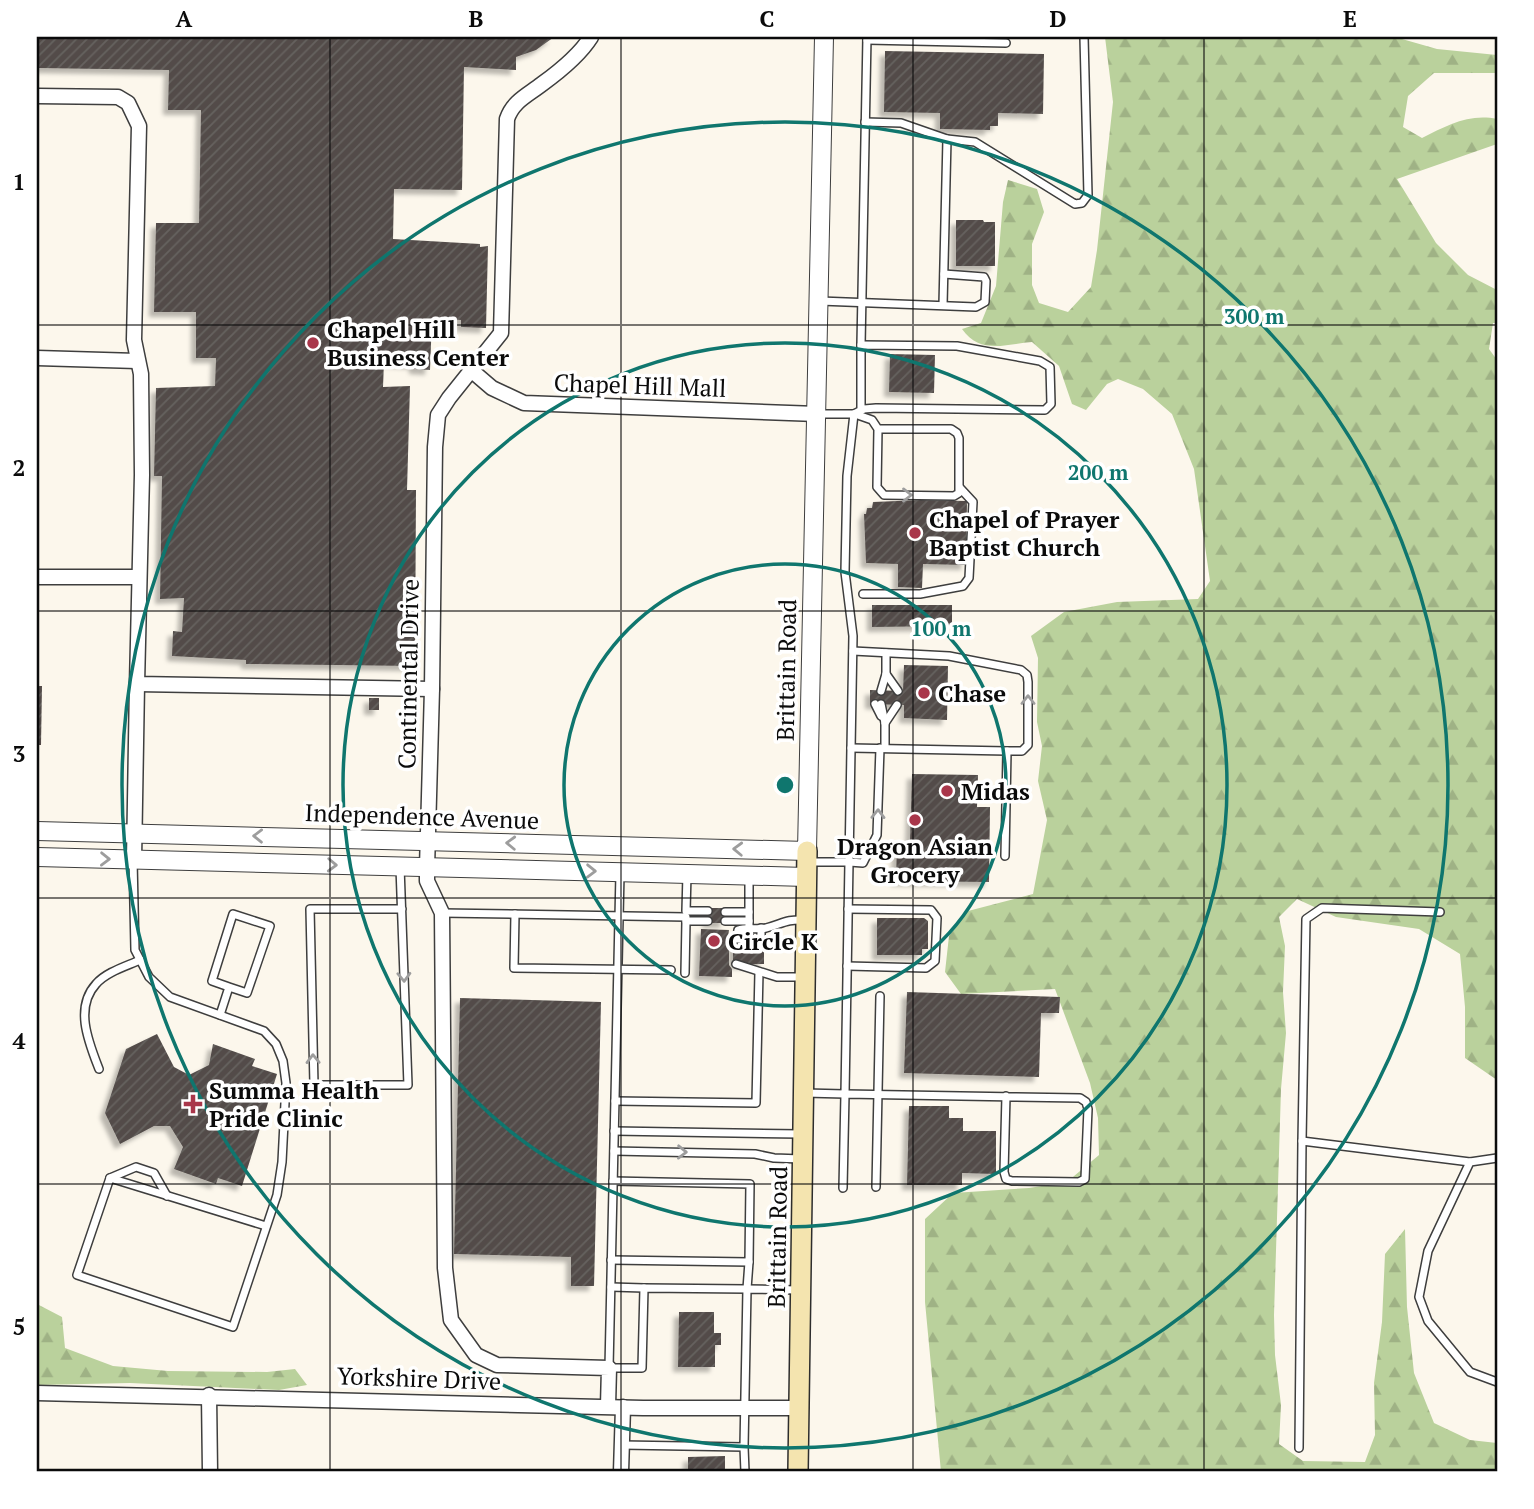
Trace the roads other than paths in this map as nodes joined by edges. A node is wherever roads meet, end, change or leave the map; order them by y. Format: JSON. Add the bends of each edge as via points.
{"nodes":[{"id":1,"x":591,"y":37,"type":"edge"},
{"id":2,"x":824,"y":37,"type":"edge"},
{"id":3,"x":1084,"y":37,"type":"edge"},
{"id":4,"x":867,"y":39,"type":"edge"},
{"id":5,"x":1006,"y":43,"type":"dead end"},
{"id":6,"x":37,"y":96,"type":"edge"},
{"id":7,"x":865,"y":122,"type":"junction"},
{"id":8,"x":947,"y":139,"type":"junction"},
{"id":9,"x":944,"y":274,"type":"junction"},
{"id":10,"x":820,"y":301,"type":"junction"},
{"id":11,"x":862,"y":302,"type":"junction"},
{"id":12,"x":943,"y":305,"type":"junction"},
{"id":13,"x":861,"y":345,"type":"junction"},
{"id":14,"x":37,"y":358,"type":"edge"},
{"id":15,"x":137,"y":361,"type":"junction"},
{"id":16,"x":471,"y":370,"type":"junction"},
{"id":17,"x":858,"y":412,"type":"junction"},
{"id":18,"x":817,"y":414,"type":"junction"},
{"id":19,"x":878,"y":429,"type":"junction"},
{"id":20,"x":960,"y":488,"type":"junction"},
{"id":21,"x":37,"y":577,"type":"edge"},
{"id":22,"x":139,"y":577,"type":"junction"},
{"id":23,"x":863,"y":594,"type":"dead end"},
{"id":24,"x":853,"y":651,"type":"junction"},
{"id":25,"x":886,"y":653,"type":"junction"},
{"id":26,"x":886,"y":674,"type":"junction"},
{"id":27,"x":137,"y":684,"type":"junction"},
{"id":28,"x":432,"y":690,"type":"junction"},
{"id":29,"x":878,"y":691,"type":"dead end"},
{"id":30,"x":894,"y":691,"type":"dead end"},
{"id":31,"x":878,"y":704,"type":"dead end"},
{"id":32,"x":894,"y":705,"type":"dead end"},
{"id":33,"x":885,"y":723,"type":"junction"},
{"id":34,"x":851,"y":748,"type":"junction"},
{"id":35,"x":882,"y":748,"type":"junction"},
{"id":36,"x":1007,"y":751,"type":"junction"},
{"id":37,"x":37,"y":831,"type":"edge"},
{"id":38,"x":134,"y":833,"type":"junction"},
{"id":39,"x":427,"y":841,"type":"junction"},
{"id":40,"x":1006,"y":856,"type":"dead end"},
{"id":41,"x":37,"y":857,"type":"edge"},
{"id":42,"x":134,"y":860,"type":"junction"},
{"id":43,"x":849,"y":862,"type":"junction"},
{"id":44,"x":806,"y":863,"type":"junction"},
{"id":45,"x":400,"y":867,"type":"junction"},
{"id":46,"x":427,"y":868,"type":"junction"},
{"id":47,"x":620,"y":872,"type":"junction"},
{"id":48,"x":687,"y":873,"type":"junction"},
{"id":49,"x":749,"y":875,"type":"junction"},
{"id":50,"x":402,"y":909,"type":"junction"},
{"id":51,"x":848,"y":909,"type":"junction"},
{"id":52,"x":708,"y":911,"type":"dead end"},
{"id":53,"x":725,"y":912,"type":"dead end"},
{"id":54,"x":749,"y":912,"type":"junction"},
{"id":55,"x":1440,"y":912,"type":"dead end"},
{"id":56,"x":442,"y":913,"type":"junction"},
{"id":57,"x":515,"y":914,"type":"junction"},
{"id":58,"x":619,"y":916,"type":"junction"},
{"id":59,"x":686,"y":916,"type":"junction"},
{"id":60,"x":805,"y":920,"type":"junction"},
{"id":61,"x":708,"y":921,"type":"dead end"},
{"id":62,"x":725,"y":921,"type":"dead end"},
{"id":63,"x":749,"y":925,"type":"junction"},
{"id":64,"x":761,"y":929,"type":"junction"},
{"id":65,"x":737,"y":939,"type":"dead end"},
{"id":66,"x":761,"y":939,"type":"dead end"},
{"id":67,"x":749,"y":940,"type":"dead end"},
{"id":68,"x":140,"y":960,"type":"junction"},
{"id":69,"x":736,"y":964,"type":"dead end"},
{"id":70,"x":847,"y":965,"type":"junction"},
{"id":71,"x":760,"y":969,"type":"junction"},
{"id":72,"x":618,"y":970,"type":"junction"},
{"id":73,"x":671,"y":970,"type":"dead end"},
{"id":74,"x":685,"y":973,"type":"dead end"},
{"id":75,"x":805,"y":977,"type":"junction"},
{"id":76,"x":229,"y":987,"type":"junction"},
{"id":77,"x":880,"y":996,"type":"dead end"},
{"id":78,"x":220,"y":1015,"type":"junction"},
{"id":79,"x":99,"y":1069,"type":"dead end"},
{"id":80,"x":805,"y":1093,"type":"junction"},
{"id":81,"x":845,"y":1094,"type":"junction"},
{"id":82,"x":878,"y":1094,"type":"junction"},
{"id":83,"x":1006,"y":1096,"type":"junction"},
{"id":84,"x":615,"y":1101,"type":"junction"},
{"id":85,"x":614,"y":1131,"type":"junction"},
{"id":86,"x":804,"y":1134,"type":"junction"},
{"id":87,"x":1302,"y":1142,"type":"junction"},
{"id":88,"x":614,"y":1151,"type":"junction"},
{"id":89,"x":1497,"y":1158,"type":"edge"},
{"id":90,"x":803,"y":1159,"type":"junction"},
{"id":91,"x":1470,"y":1162,"type":"junction"},
{"id":92,"x":110,"y":1178,"type":"junction"},
{"id":93,"x":613,"y":1181,"type":"junction"},
{"id":94,"x":876,"y":1187,"type":"dead end"},
{"id":95,"x":843,"y":1188,"type":"dead end"},
{"id":96,"x":167,"y":1196,"type":"junction"},
{"id":97,"x":266,"y":1226,"type":"junction"},
{"id":98,"x":611,"y":1259,"type":"junction"},
{"id":99,"x":749,"y":1262,"type":"junction"},
{"id":100,"x":611,"y":1287,"type":"junction"},
{"id":101,"x":644,"y":1288,"type":"junction"},
{"id":102,"x":747,"y":1289,"type":"junction"},
{"id":103,"x":800,"y":1290,"type":"junction"},
{"id":104,"x":609,"y":1368,"type":"junction"},
{"id":105,"x":1497,"y":1382,"type":"edge"},
{"id":106,"x":37,"y":1393,"type":"edge"},
{"id":107,"x":209,"y":1395,"type":"junction"},
{"id":108,"x":608,"y":1406,"type":"junction"},
{"id":109,"x":623,"y":1406,"type":"junction"},
{"id":110,"x":746,"y":1408,"type":"junction"},
{"id":111,"x":801,"y":1408,"type":"junction"},
{"id":112,"x":621,"y":1445,"type":"junction"},
{"id":113,"x":744,"y":1447,"type":"junction"},
{"id":114,"x":1299,"y":1448,"type":"dead end"},
{"id":115,"x":210,"y":1472,"type":"edge"},
{"id":116,"x":621,"y":1472,"type":"edge"},
{"id":117,"x":745,"y":1472,"type":"edge"},
{"id":118,"x":799,"y":1472,"type":"edge"}],
"edges":[{"from":1,"to":16,"type":"street","name":"Continental Drive","via":[[557,72],[512,107],[507,119],[502,328]]},
{"from":2,"to":10,"type":"street","name":"Brittain Road"},
{"from":3,"to":8,"type":"lane","via":[[1088,195],[1083,203],[1074,204],[975,142]]},
{"from":4,"to":5,"type":"lane"},
{"from":4,"to":7,"type":"lane"},
{"from":6,"to":15,"type":"street","via":[[118,97],[137,117]]},
{"from":7,"to":8,"type":"lane","via":[[901,123]]},
{"from":7,"to":11,"type":"lane"},
{"from":8,"to":9,"type":"lane"},
{"from":9,"to":12,"type":"lane"},
{"from":9,"to":12,"type":"lane","via":[[978,275],[986,281],[981,306]]},
{"from":10,"to":11,"type":"lane"},
{"from":10,"to":18,"type":"street","name":"Brittain Road"},
{"from":11,"to":12,"type":"lane"},
{"from":11,"to":13,"type":"lane"},
{"from":13,"to":17,"type":"lane"},
{"from":13,"to":17,"type":"lane","via":[[957,346],[1040,361],[1050,368],[1051,404],[1045,410],[876,408]]},
{"from":14,"to":15,"type":"street"},
{"from":15,"to":22,"type":"street","via":[[141,374]]},
{"from":16,"to":18,"type":"street","name":"Chapel Hill Mall","via":[[492,388],[524,402]]},
{"from":16,"to":28,"type":"street","name":"Continental Drive","via":[[438,415]]},
{"from":17,"to":18,"type":"lane"},
{"from":17,"to":19,"type":"lane"},
{"from":17,"to":24,"type":"lane","via":[[847,476],[845,572]]},
{"from":18,"to":44,"type":"street","name":"Brittain Road"},
{"from":19,"to":20,"type":"lane","via":[[951,429],[957,433]]},
{"from":19,"to":20,"type":"lane","one_way":true,"via":[[877,488],[884,495],[954,496]]},
{"from":20,"to":23,"type":"lane","via":[[973,502],[969,578],[963,586],[920,594]]},
{"from":21,"to":22,"type":"street"},
{"from":22,"to":27,"type":"street"},
{"from":24,"to":25,"type":"lane"},
{"from":24,"to":34,"type":"lane"},
{"from":25,"to":26,"type":"lane"},
{"from":36,"to":25,"type":"lane","one_way":true,"via":[[1022,751],[1028,745],[1028,682],[1021,670],[949,656]]},
{"from":26,"to":29,"type":"lane"},
{"from":26,"to":30,"type":"lane"},
{"from":27,"to":28,"type":"street"},
{"from":27,"to":38,"type":"street"},
{"from":28,"to":39,"type":"street","name":"Continental Drive"},
{"from":31,"to":33,"type":"lane"},
{"from":32,"to":33,"type":"lane"},
{"from":33,"to":35,"type":"lane"},
{"from":34,"to":35,"type":"lane"},
{"from":34,"to":43,"type":"lane"},
{"from":35,"to":36,"type":"lane"},
{"from":43,"to":35,"type":"lane","one_way":true,"via":[[863,863],[877,835]]},
{"from":36,"to":40,"type":"lane"},
{"from":37,"to":38,"type":"street","name":"Independence Avenue"},
{"from":39,"to":38,"type":"street","name":"Independence Avenue","one_way":true},
{"from":38,"to":42,"type":"street"},
{"from":44,"to":39,"type":"street","name":"Independence Avenue","one_way":true},
{"from":39,"to":46,"type":"street","name":"Continental Drive"},
{"from":41,"to":42,"type":"street","name":"Independence Avenue","one_way":true},
{"from":42,"to":45,"type":"street","name":"Independence Avenue","one_way":true},
{"from":42,"to":68,"type":"lane","via":[[135,950]]},
{"from":43,"to":44,"type":"lane"},
{"from":43,"to":51,"type":"lane"},
{"from":44,"to":49,"type":"street","name":"Independence Avenue"},
{"from":44,"to":60,"type":"main road","name":"Brittain Road"},
{"from":45,"to":46,"type":"street","name":"Independence Avenue"},
{"from":45,"to":50,"type":"lane"},
{"from":46,"to":47,"type":"street","name":"Independence Avenue","one_way":true},
{"from":46,"to":56,"type":"street","name":"Continental Drive"},
{"from":47,"to":48,"type":"street","name":"Independence Avenue"},
{"from":47,"to":58,"type":"lane"},
{"from":48,"to":49,"type":"street","name":"Independence Avenue"},
{"from":48,"to":59,"type":"lane"},
{"from":49,"to":54,"type":"lane"},
{"from":50,"to":50,"type":"lane","one_way":true,"via":[[408,1085],[314,1085],[310,909]]},
{"from":51,"to":70,"type":"lane"},
{"from":51,"to":70,"type":"lane","via":[[931,910],[937,918],[936,961],[932,965]]},
{"from":52,"to":59,"type":"lane"},
{"from":53,"to":54,"type":"lane"},
{"from":54,"to":63,"type":"lane"},
{"from":55,"to":87,"type":"lane","via":[[1322,908],[1306,919]]},
{"from":56,"to":57,"type":"lane"},
{"from":56,"to":104,"type":"street","name":"Continental Drive","via":[[446,1268],[451,1320],[476,1356],[497,1364]]},
{"from":57,"to":58,"type":"lane"},
{"from":57,"to":72,"type":"lane","via":[[514,968]]},
{"from":58,"to":59,"type":"lane"},
{"from":58,"to":72,"type":"lane"},
{"from":59,"to":61,"type":"lane"},
{"from":59,"to":74,"type":"lane"},
{"from":60,"to":64,"type":"lane","via":[[788,919]]},
{"from":60,"to":75,"type":"main road","name":"Brittain Road"},
{"from":62,"to":63,"type":"lane"},
{"from":63,"to":64,"type":"lane"},
{"from":63,"to":65,"type":"lane","via":[[738,930]]},
{"from":63,"to":67,"type":"lane"},
{"from":64,"to":66,"type":"lane"},
{"from":68,"to":78,"type":"lane","via":[[170,997]]},
{"from":68,"to":79,"type":"lane","via":[[96,984],[88,998],[85,1035]]},
{"from":69,"to":71,"type":"lane"},
{"from":70,"to":81,"type":"lane"},
{"from":71,"to":75,"type":"lane","via":[[777,976]]},
{"from":71,"to":84,"type":"lane","via":[[756,1103]]},
{"from":72,"to":73,"type":"lane"},
{"from":72,"to":84,"type":"lane"},
{"from":75,"to":80,"type":"main road","name":"Brittain Road"},
{"from":76,"to":76,"type":"lane","via":[[247,993],[270,926],[233,914],[212,981]]},
{"from":76,"to":78,"type":"lane"},
{"from":77,"to":82,"type":"lane"},
{"from":78,"to":97,"type":"lane","via":[[264,1031],[283,1061],[282,1162]]},
{"from":80,"to":81,"type":"lane"},
{"from":80,"to":86,"type":"main road","name":"Brittain Road"},
{"from":81,"to":82,"type":"lane"},
{"from":81,"to":95,"type":"lane"},
{"from":82,"to":83,"type":"lane"},
{"from":82,"to":94,"type":"lane"},
{"from":83,"to":83,"type":"lane","via":[[1080,1098],[1086,1102],[1086,1179],[1006,1179]]},
{"from":84,"to":85,"type":"lane"},
{"from":85,"to":86,"type":"lane"},
{"from":85,"to":88,"type":"lane"},
{"from":86,"to":90,"type":"main road","name":"Brittain Road"},
{"from":87,"to":91,"type":"lane"},
{"from":87,"to":114,"type":"lane"},
{"from":88,"to":90,"type":"lane","one_way":true,"via":[[755,1153]]},
{"from":88,"to":93,"type":"lane"},
{"from":89,"to":91,"type":"lane"},
{"from":90,"to":103,"type":"main road","name":"Brittain Road"},
{"from":91,"to":105,"type":"lane","via":[[1428,1251],[1419,1297],[1428,1321],[1470,1372]]},
{"from":92,"to":96,"type":"lane"},
{"from":92,"to":96,"type":"lane","via":[[136,1167],[154,1173]]},
{"from":92,"to":97,"type":"lane","via":[[77,1275],[233,1327]]},
{"from":93,"to":98,"type":"lane"},
{"from":93,"to":99,"type":"lane","via":[[750,1184]]},
{"from":96,"to":97,"type":"lane"},
{"from":98,"to":99,"type":"lane"},
{"from":98,"to":100,"type":"lane"},
{"from":99,"to":102,"type":"lane"},
{"from":100,"to":101,"type":"lane"},
{"from":100,"to":104,"type":"lane"},
{"from":101,"to":102,"type":"lane"},
{"from":101,"to":104,"type":"lane","via":[[642,1368]]},
{"from":102,"to":103,"type":"lane"},
{"from":102,"to":110,"type":"lane"},
{"from":103,"to":111,"type":"main road","name":"Brittain Road"},
{"from":104,"to":108,"type":"street"},
{"from":106,"to":107,"type":"street","name":"Yorkshire Drive"},
{"from":107,"to":108,"type":"street","name":"Yorkshire Drive"},
{"from":107,"to":115,"type":"street"},
{"from":108,"to":109,"type":"street","name":"Yorkshire Drive"},
{"from":109,"to":110,"type":"street","name":"Yorkshire Drive"},
{"from":109,"to":112,"type":"street"},
{"from":110,"to":111,"type":"street","name":"Yorkshire Drive"},
{"from":110,"to":113,"type":"lane"},
{"from":111,"to":118,"type":"main road","name":"Brittain Road"},
{"from":112,"to":113,"type":"lane"},
{"from":112,"to":116,"type":"street"},
{"from":113,"to":117,"type":"lane"}]}
